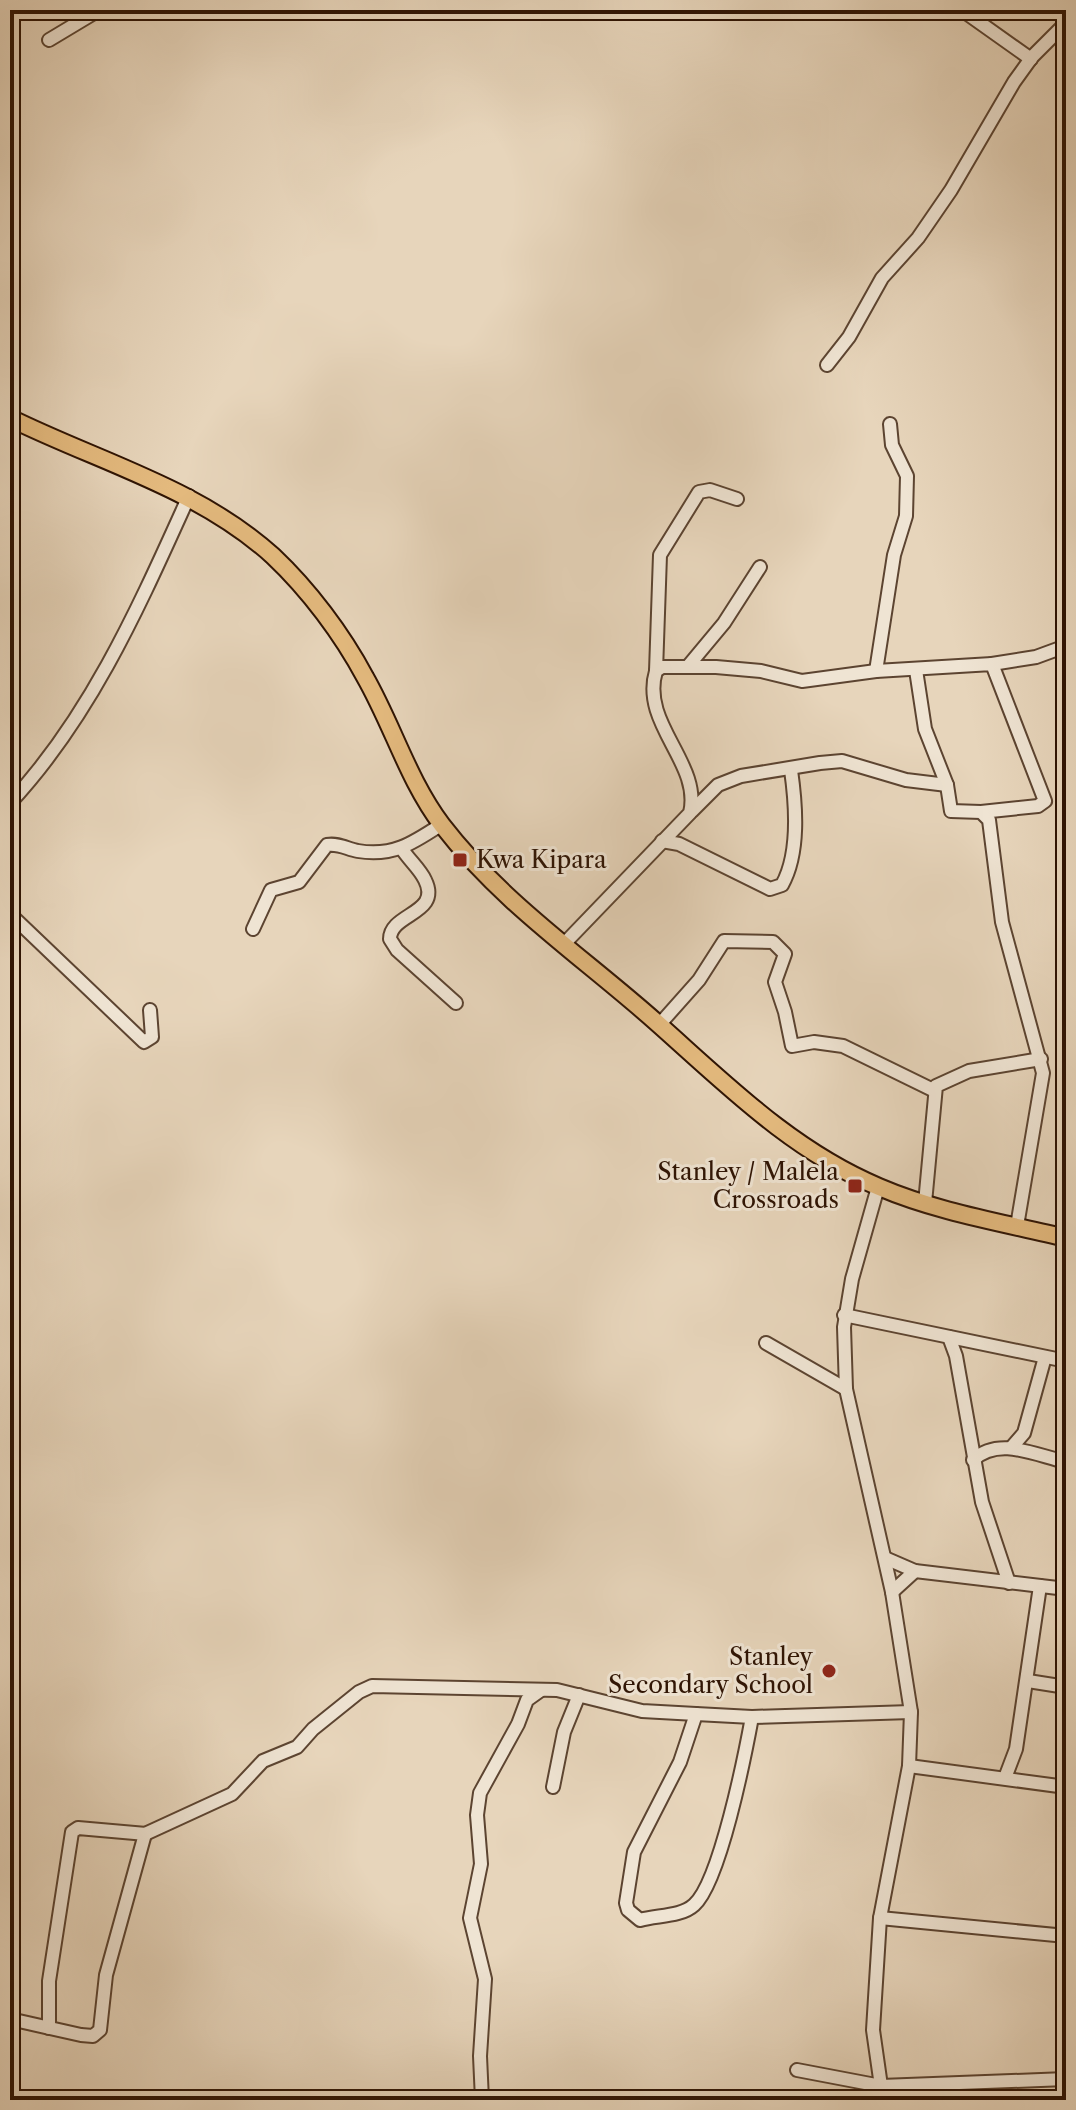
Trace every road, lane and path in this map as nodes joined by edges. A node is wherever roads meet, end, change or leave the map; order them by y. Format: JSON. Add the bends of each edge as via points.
{"nodes":[{"id":1,"x":99,"y":10,"type":"edge"},
{"id":2,"x":962,"y":10,"type":"edge"},
{"id":3,"x":1066,"y":23,"type":"edge"},
{"id":4,"x":49,"y":40,"type":"dead end"},
{"id":5,"x":1031,"y":59,"type":"junction"},
{"id":6,"x":827,"y":365,"type":"dead end"},
{"id":7,"x":10,"y":418,"type":"edge"},
{"id":8,"x":890,"y":424,"type":"dead end"},
{"id":9,"x":189,"y":496,"type":"junction"},
{"id":10,"x":737,"y":499,"type":"dead end"},
{"id":11,"x":760,"y":567,"type":"dead end"},
{"id":12,"x":1066,"y":646,"type":"edge"},
{"id":13,"x":992,"y":664,"type":"junction"},
{"id":14,"x":689,"y":665,"type":"junction"},
{"id":15,"x":916,"y":670,"type":"junction"},
{"id":16,"x":656,"y":671,"type":"junction"},
{"id":17,"x":876,"y":671,"type":"junction"},
{"id":18,"x":791,"y":770,"type":"junction"},
{"id":19,"x":947,"y":785,"type":"junction"},
{"id":20,"x":10,"y":803,"type":"edge"},
{"id":21,"x":981,"y":812,"type":"junction"},
{"id":22,"x":690,"y":813,"type":"junction"},
{"id":23,"x":442,"y":824,"type":"junction"},
{"id":24,"x":662,"y":841,"type":"junction"},
{"id":25,"x":402,"y":849,"type":"junction"},
{"id":26,"x":10,"y":914,"type":"edge"},
{"id":27,"x":253,"y":929,"type":"dead end"},
{"id":28,"x":563,"y":945,"type":"junction"},
{"id":29,"x":456,"y":1003,"type":"dead end"},
{"id":30,"x":150,"y":1010,"type":"dead end"},
{"id":31,"x":659,"y":1025,"type":"junction"},
{"id":32,"x":1041,"y":1059,"type":"junction"},
{"id":33,"x":933,"y":1090,"type":"junction"},
{"id":34,"x":878,"y":1187,"type":"junction"},
{"id":35,"x":925,"y":1203,"type":"junction"},
{"id":36,"x":1017,"y":1226,"type":"junction"},
{"id":37,"x":1066,"y":1238,"type":"edge"},
{"id":38,"x":844,"y":1315,"type":"junction"},
{"id":39,"x":949,"y":1337,"type":"junction"},
{"id":40,"x":766,"y":1343,"type":"dead end"},
{"id":41,"x":1045,"y":1357,"type":"junction"},
{"id":42,"x":1066,"y":1361,"type":"edge"},
{"id":43,"x":846,"y":1389,"type":"junction"},
{"id":44,"x":968,"y":1430,"type":"junction"},
{"id":45,"x":993,"y":1447,"type":"junction"},
{"id":46,"x":1011,"y":1448,"type":"junction"},
{"id":47,"x":973,"y":1460,"type":"junction"},
{"id":48,"x":1066,"y":1462,"type":"edge"},
{"id":49,"x":885,"y":1558,"type":"junction"},
{"id":50,"x":915,"y":1571,"type":"junction"},
{"id":51,"x":1009,"y":1583,"type":"junction"},
{"id":52,"x":1040,"y":1586,"type":"junction"},
{"id":53,"x":1066,"y":1589,"type":"edge"},
{"id":54,"x":892,"y":1592,"type":"junction"},
{"id":55,"x":1028,"y":1681,"type":"junction"},
{"id":56,"x":1066,"y":1687,"type":"edge"},
{"id":57,"x":541,"y":1690,"type":"junction"},
{"id":58,"x":579,"y":1695,"type":"junction"},
{"id":59,"x":911,"y":1712,"type":"junction"},
{"id":60,"x":696,"y":1714,"type":"junction"},
{"id":61,"x":752,"y":1717,"type":"junction"},
{"id":62,"x":1014,"y":1760,"type":"junction"},
{"id":63,"x":909,"y":1766,"type":"junction"},
{"id":64,"x":1005,"y":1778,"type":"junction"},
{"id":65,"x":1023,"y":1782,"type":"junction"},
{"id":66,"x":553,"y":1787,"type":"dead end"},
{"id":67,"x":1066,"y":1787,"type":"edge"},
{"id":68,"x":146,"y":1834,"type":"junction"},
{"id":69,"x":880,"y":1918,"type":"junction"},
{"id":70,"x":1066,"y":1936,"type":"edge"},
{"id":71,"x":10,"y":2019,"type":"edge"},
{"id":72,"x":49,"y":2028,"type":"junction"},
{"id":73,"x":797,"y":2070,"type":"dead end"},
{"id":74,"x":1066,"y":2079,"type":"edge"},
{"id":75,"x":881,"y":2086,"type":"junction"},
{"id":76,"x":482,"y":2100,"type":"edge"},
{"id":77,"x":883,"y":2100,"type":"edge"}],
"edges":[{"from":1,"to":4,"type":"street"},
{"from":2,"to":5,"type":"street"},
{"from":3,"to":5,"type":"street"},
{"from":5,"to":6,"type":"street","via":[[996,108],[951,190],[882,278]]},
{"from":7,"to":9,"type":"main road"},
{"from":8,"to":17,"type":"street","via":[[892,445],[907,476],[906,516],[894,555]]},
{"from":9,"to":20,"type":"street","via":[[117,649],[66,733]]},
{"from":9,"to":23,"type":"main road","via":[[274,558],[335,630],[366,678],[412,779]]},
{"from":10,"to":16,"type":"street","via":[[699,492],[660,555]]},
{"from":11,"to":14,"type":"street","via":[[736,607]]},
{"from":12,"to":13,"type":"street"},
{"from":13,"to":15,"type":"street"},
{"from":13,"to":21,"type":"street","via":[[1045,801]]},
{"from":14,"to":16,"type":"street"},
{"from":14,"to":17,"type":"street","via":[[761,671],[802,681]]},
{"from":15,"to":17,"type":"street"},
{"from":15,"to":19,"type":"street","via":[[925,729]]},
{"from":16,"to":22,"type":"street","via":[[666,734],[692,783]]},
{"from":18,"to":19,"type":"street","via":[[842,761],[906,780]]},
{"from":18,"to":22,"type":"street","via":[[741,776],[718,785]]},
{"from":18,"to":24,"type":"street","via":[[796,803],[782,885],[770,889],[679,844]]},
{"from":19,"to":21,"type":"street","via":[[951,811]]},
{"from":21,"to":32,"type":"street","via":[[989,820],[1002,922]]},
{"from":22,"to":24,"type":"street"},
{"from":23,"to":25,"type":"street"},
{"from":23,"to":28,"type":"main road","via":[[488,878]]},
{"from":24,"to":28,"type":"street"},
{"from":25,"to":27,"type":"street","via":[[377,854],[327,845],[299,882],[271,890]]},
{"from":25,"to":29,"type":"street","via":[[427,882],[429,896],[427,903],[394,926],[390,939]]},
{"from":26,"to":30,"type":"street","via":[[144,1042],[152,1037]]},
{"from":28,"to":31,"type":"main road"},
{"from":31,"to":33,"type":"street","via":[[699,980],[724,941],[773,942],[785,954],[775,982],[792,1046],[843,1046]]},
{"from":31,"to":34,"type":"main road","via":[[777,1128]]},
{"from":32,"to":33,"type":"street","via":[[969,1071]]},
{"from":32,"to":36,"type":"street","via":[[1042,1094]]},
{"from":33,"to":35,"type":"street"},
{"from":34,"to":35,"type":"main road"},
{"from":34,"to":38,"type":"street"},
{"from":35,"to":36,"type":"main road"},
{"from":36,"to":37,"type":"main road"},
{"from":38,"to":39,"type":"street"},
{"from":38,"to":43,"type":"street"},
{"from":39,"to":41,"type":"street"},
{"from":39,"to":44,"type":"street"},
{"from":40,"to":43,"type":"street"},
{"from":41,"to":42,"type":"street"},
{"from":41,"to":46,"type":"street","via":[[1024,1433]]},
{"from":43,"to":49,"type":"street"},
{"from":44,"to":45,"type":"street"},
{"from":44,"to":47,"type":"street"},
{"from":45,"to":46,"type":"street"},
{"from":45,"to":47,"type":"street"},
{"from":46,"to":48,"type":"street"},
{"from":47,"to":51,"type":"street"},
{"from":49,"to":50,"type":"street"},
{"from":49,"to":54,"type":"street"},
{"from":50,"to":51,"type":"street"},
{"from":50,"to":54,"type":"street"},
{"from":51,"to":52,"type":"street"},
{"from":52,"to":53,"type":"street"},
{"from":52,"to":55,"type":"street"},
{"from":54,"to":59,"type":"street"},
{"from":55,"to":56,"type":"street"},
{"from":55,"to":62,"type":"street"},
{"from":57,"to":58,"type":"street"},
{"from":57,"to":68,"type":"street","via":[[366,1687],[297,1747],[263,1761],[232,1794]]},
{"from":57,"to":76,"type":"street","via":[[527,1700],[480,1793],[481,1864],[470,1918],[485,1979]]},
{"from":58,"to":60,"type":"street","via":[[642,1711]]},
{"from":58,"to":66,"type":"street","via":[[564,1732]]},
{"from":59,"to":61,"type":"street"},
{"from":59,"to":63,"type":"street"},
{"from":60,"to":61,"type":"street"},
{"from":60,"to":61,"type":"street","via":[[680,1762],[634,1852],[626,1903],[640,1920],[687,1910],[704,1893],[725,1839]]},
{"from":62,"to":64,"type":"street"},
{"from":62,"to":65,"type":"street"},
{"from":63,"to":64,"type":"street"},
{"from":63,"to":69,"type":"street"},
{"from":64,"to":65,"type":"street"},
{"from":65,"to":67,"type":"street"},
{"from":68,"to":72,"type":"street","via":[[106,1975],[100,2030],[93,2036]]},
{"from":68,"to":72,"type":"street","via":[[78,1828],[72,1832],[49,1981]]},
{"from":69,"to":70,"type":"street"},
{"from":69,"to":75,"type":"street","via":[[873,2030]]},
{"from":71,"to":72,"type":"street"},
{"from":73,"to":75,"type":"street"},
{"from":74,"to":75,"type":"street"},
{"from":75,"to":77,"type":"street"}]}
